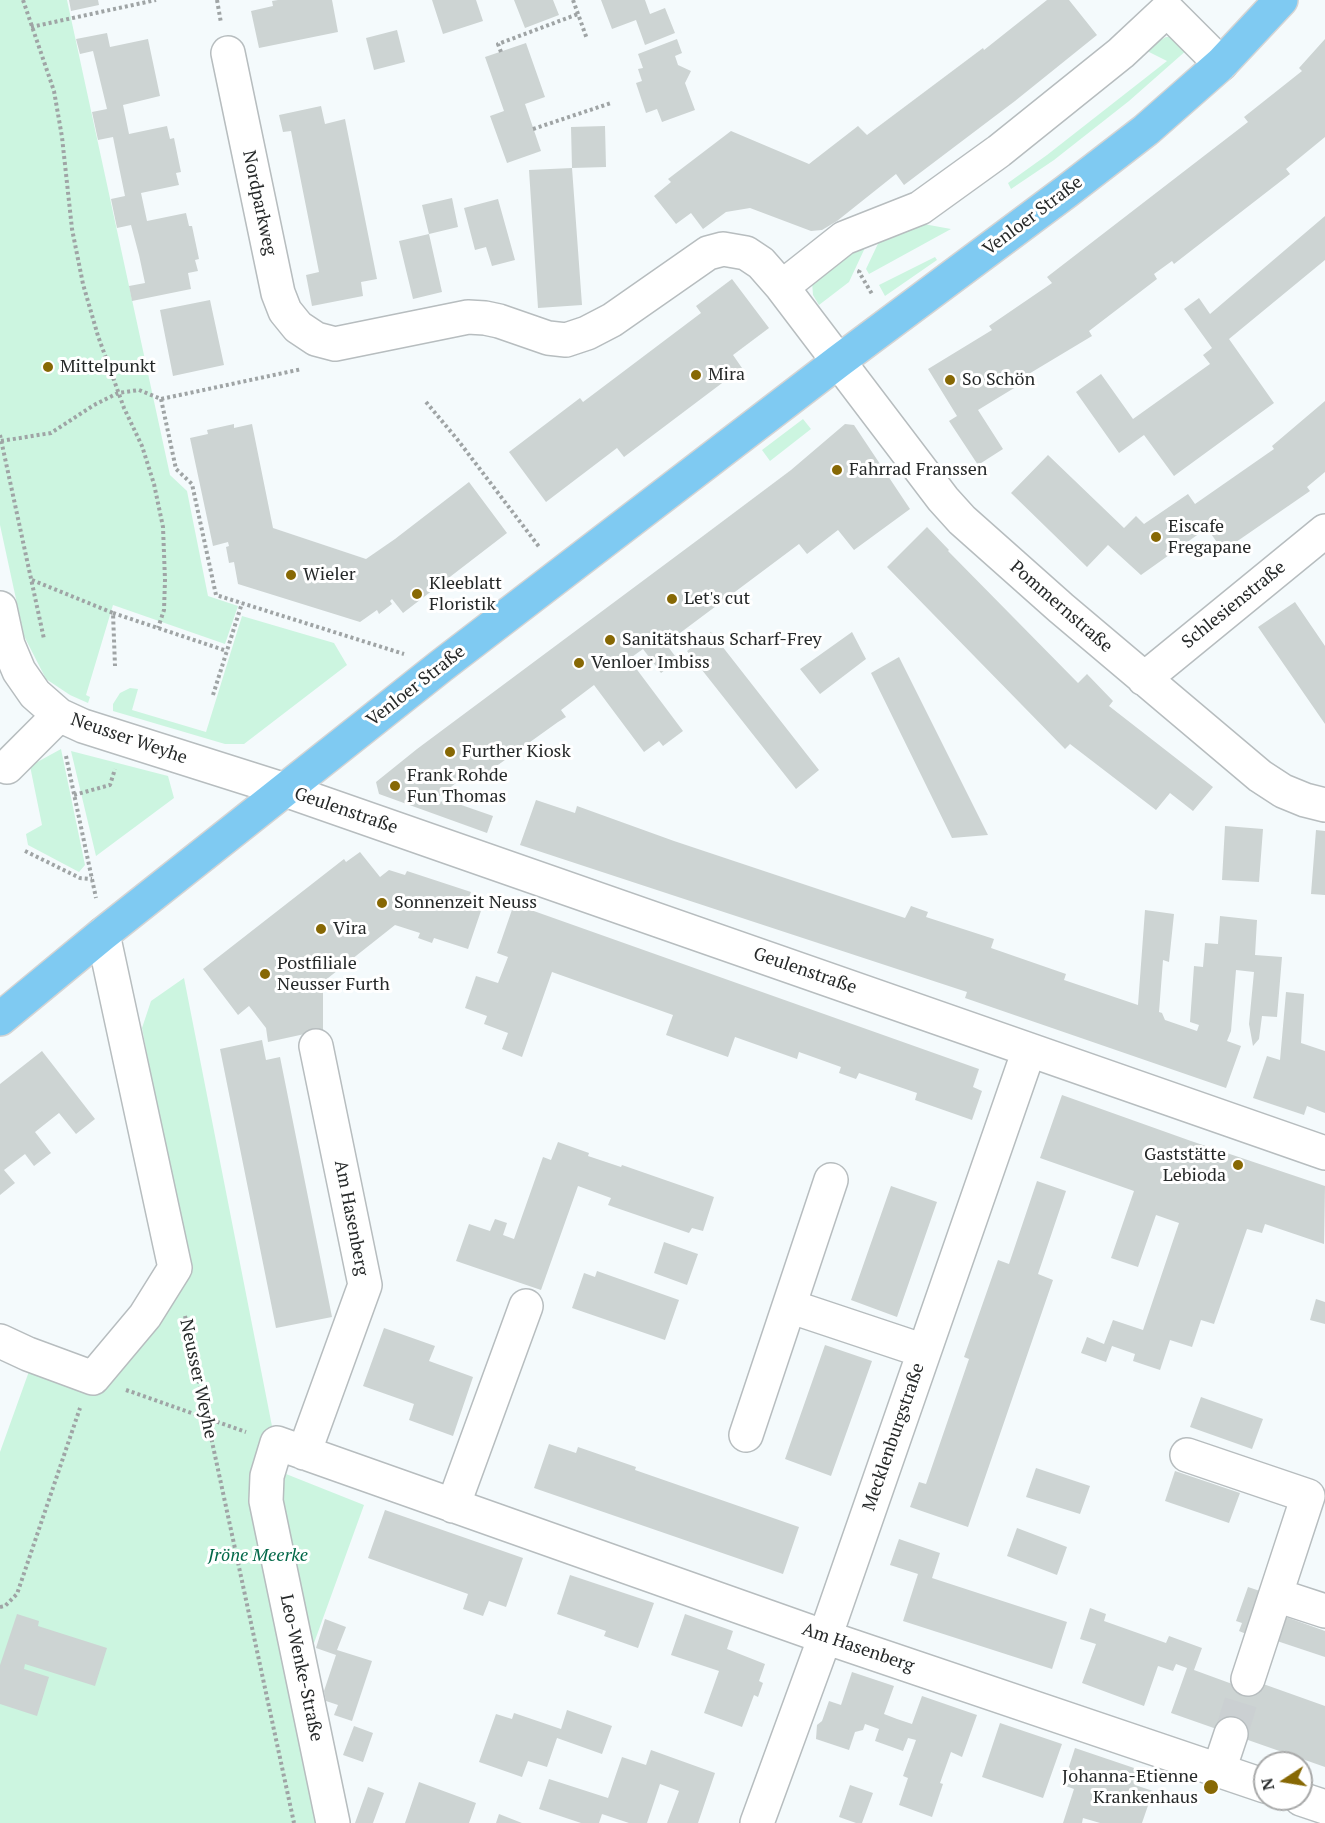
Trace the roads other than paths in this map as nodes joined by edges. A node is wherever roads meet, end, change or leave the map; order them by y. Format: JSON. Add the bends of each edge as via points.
{"nodes":[{"id":1,"x":1281,"y":0,"type":"edge"},
{"id":2,"x":1171,"y":5,"type":"edge"},
{"id":3,"x":228,"y":53,"type":"dead end"},
{"id":4,"x":1221,"y":64,"type":"junction"},
{"id":5,"x":782,"y":287,"type":"junction"},
{"id":6,"x":839,"y":361,"type":"junction"},
{"id":7,"x":1325,"y":531,"type":"edge"},
{"id":8,"x":0,"y":608,"type":"edge"},
{"id":9,"x":1144,"y":679,"type":"junction"},
{"id":10,"x":59,"y":715,"type":"junction"},
{"id":11,"x":7,"y":767,"type":"dead end"},
{"id":12,"x":285,"y":790,"type":"junction"},
{"id":13,"x":1325,"y":805,"type":"edge"},
{"id":14,"x":103,"y":934,"type":"junction"},
{"id":15,"x":0,"y":1019,"type":"edge"},
{"id":16,"x":316,"y":1046,"type":"dead end"},
{"id":17,"x":1029,"y":1050,"type":"junction"},
{"id":18,"x":1325,"y":1154,"type":"edge"},
{"id":19,"x":831,"y":1180,"type":"dead end"},
{"id":20,"x":526,"y":1306,"type":"dead end"},
{"id":21,"x":789,"y":1306,"type":"junction"},
{"id":22,"x":0,"y":1341,"type":"edge"},
{"id":23,"x":924,"y":1351,"type":"junction"},
{"id":24,"x":746,"y":1435,"type":"dead end"},
{"id":25,"x":291,"y":1448,"type":"junction"},
{"id":26,"x":1187,"y":1455,"type":"dead end"},
{"id":27,"x":453,"y":1506,"type":"junction"},
{"id":28,"x":1276,"y":1594,"type":"junction"},
{"id":29,"x":1325,"y":1611,"type":"edge"},
{"id":30,"x":825,"y":1637,"type":"junction"},
{"id":31,"x":1248,"y":1679,"type":"tunnel mouth"},
{"id":32,"x":1231,"y":1734,"type":"tunnel mouth"},
{"id":33,"x":1219,"y":1770,"type":"junction"},
{"id":34,"x":1253,"y":1782,"type":"edge"},
{"id":35,"x":333,"y":1823,"type":"edge"},
{"id":36,"x":758,"y":1823,"type":"edge"}],
"edges":[{"from":1,"to":4,"type":"main road","name":"Venloer Straße"},
{"from":2,"to":4,"type":"street"},
{"from":2,"to":5,"type":"street","via":[[1121,54],[999,151],[920,208],[844,238]]},
{"from":3,"to":5,"type":"street","name":"Nordparkweg","via":[[278,293],[291,319],[316,339],[335,344],[468,317],[499,321],[566,340],[612,320],[708,253],[723,249],[746,253],[761,263]]},
{"from":4,"to":6,"type":"main road","name":"Venloer Straße","via":[[1146,130]]},
{"from":5,"to":6,"type":"street"},
{"from":6,"to":9,"type":"street","name":"Pommernstraße","via":[[962,520]]},
{"from":6,"to":12,"type":"main road","name":"Venloer Straße"},
{"from":7,"to":9,"type":"street","name":"Schlesienstraße"},
{"from":8,"to":10,"type":"street","name":"Neusser Weyhe","via":[[8,645],[19,671],[35,694]]},
{"from":9,"to":13,"type":"street","name":"Pommernstraße","via":[[1260,776],[1283,791]]},
{"from":10,"to":11,"type":"street"},
{"from":10,"to":12,"type":"street","name":"Neusser Weyhe"},
{"from":12,"to":14,"type":"main road","name":"Venloer Straße"},
{"from":12,"to":17,"type":"street","name":"Geulenstraße"},
{"from":14,"to":15,"type":"main road","name":"Venloer Straße"},
{"from":14,"to":22,"type":"street","via":[[175,1268],[145,1316],[93,1378]]},
{"from":16,"to":25,"type":"street","name":"Am Hasenberg","via":[[365,1285]]},
{"from":17,"to":18,"type":"street","name":"Geulenstraße"},
{"from":17,"to":23,"type":"street","name":"Mecklenburgstraße"},
{"from":19,"to":21,"type":"street"},
{"from":20,"to":27,"type":"street"},
{"from":21,"to":23,"type":"street"},
{"from":21,"to":24,"type":"street"},
{"from":23,"to":30,"type":"street","name":"Mecklenburgstraße"},
{"from":25,"to":27,"type":"street","name":"Am Hasenberg"},
{"from":25,"to":35,"type":"street","name":"Leo-Wenke-Straße","via":[[267,1476],[266,1501]]},
{"from":26,"to":28,"type":"street","via":[[1308,1496]]},
{"from":27,"to":30,"type":"street","name":"Am Hasenberg"},
{"from":28,"to":29,"type":"street"},
{"from":28,"to":31,"type":"street"},
{"from":30,"to":33,"type":"street","name":"Am Hasenberg"},
{"from":30,"to":36,"type":"street","name":"Mecklenburgstraße"},
{"from":32,"to":33,"type":"street"},
{"from":33,"to":34,"type":"street","name":"Am Hasenberg"}]}
